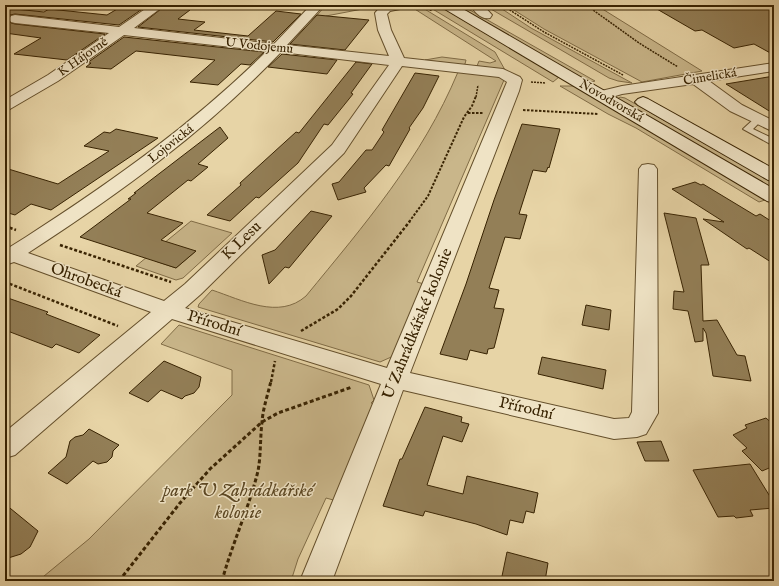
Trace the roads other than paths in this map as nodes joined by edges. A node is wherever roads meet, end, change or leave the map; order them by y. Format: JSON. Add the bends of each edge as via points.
{"nodes":[{"id":1,"x":159,"y":5,"type":"edge"},
{"id":2,"x":318,"y":5,"type":"edge"},
{"id":3,"x":402,"y":5,"type":"edge"},
{"id":4,"x":447,"y":5,"type":"edge"},
{"id":5,"x":469,"y":5,"type":"edge"},
{"id":6,"x":476,"y":5,"type":"edge"},
{"id":7,"x":34,"y":8,"type":"dead end"},
{"id":8,"x":486,"y":14,"type":"junction"},
{"id":9,"x":10,"y":21,"type":"edge"},
{"id":10,"x":384,"y":31,"type":"junction"},
{"id":11,"x":120,"y":32,"type":"junction"},
{"id":12,"x":278,"y":48,"type":"junction"},
{"id":13,"x":330,"y":54,"type":"junction"},
{"id":14,"x":398,"y":61,"type":"junction"},
{"id":15,"x":774,"y":67,"type":"edge"},
{"id":16,"x":503,"y":73,"type":"joint"},
{"id":17,"x":696,"y":80,"type":"junction"},
{"id":18,"x":622,"y":90,"type":"junction"},
{"id":19,"x":602,"y":95,"type":"junction"},
{"id":20,"x":5,"y":106,"type":"edge"},
{"id":21,"x":758,"y":120,"type":"junction"},
{"id":22,"x":774,"y":127,"type":"edge"},
{"id":23,"x":774,"y":143,"type":"edge"},
{"id":24,"x":648,"y":169,"type":"dead end"},
{"id":25,"x":774,"y":176,"type":"edge"},
{"id":26,"x":774,"y":197,"type":"edge"},
{"id":27,"x":7,"y":255,"type":"edge"},
{"id":28,"x":167,"y":310,"type":"junction"},
{"id":29,"x":388,"y":377,"type":"junction"},
{"id":30,"x":5,"y":447,"type":"edge"},
{"id":31,"x":316,"y":581,"type":"edge"}],
"edges":[{"from":1,"to":11,"type":"street","name":"K Hájovně"},
{"from":2,"to":12,"type":"street","name":"Lojovická"},
{"from":3,"to":10,"type":"street","via":[[382,10],[380,17]]},
{"from":4,"to":19,"type":"street","name":"Novodvorská"},
{"from":5,"to":8,"type":"street","name":"Novodvorská"},
{"from":6,"to":8,"type":"street"},
{"from":7,"to":9,"type":"street"},
{"from":8,"to":18,"type":"street","name":"Novodvorská"},
{"from":9,"to":11,"type":"street","name":"U Vodojemu"},
{"from":10,"to":13,"type":"street","via":[[374,44],[353,51]]},
{"from":10,"to":14,"type":"street"},
{"from":11,"to":12,"type":"street","name":"U Vodojemu"},
{"from":11,"to":20,"type":"street","name":"K Hájovně","via":[[53,78]]},
{"from":12,"to":13,"type":"street","name":"U Vodojemu"},
{"from":12,"to":27,"type":"street","name":"Lojovická","via":[[226,99],[143,166]]},
{"from":13,"to":14,"type":"street","name":"U Vodojemu"},
{"from":14,"to":16,"type":"street","name":"U Vodojemu"},
{"from":14,"to":28,"type":"street","name":"K Lesu","via":[[338,149]]},
{"from":15,"to":17,"type":"street","name":"Čimelická"},
{"from":16,"to":29,"type":"street","name":"U Zahrádkářské kolonie","via":[[515,80],[505,108]]},
{"from":17,"to":18,"type":"street","name":"Čimelická"},
{"from":17,"to":21,"type":"street"},
{"from":18,"to":19,"type":"street"},
{"from":18,"to":25,"type":"street","name":"Novodvorská"},
{"from":19,"to":26,"type":"street","name":"Novodvorská"},
{"from":21,"to":22,"type":"street"},
{"from":21,"to":23,"type":"lane","via":[[747,130]]},
{"from":24,"to":29,"type":"street","name":"Přírodní","via":[[645,413],[637,427],[614,429]]},
{"from":27,"to":28,"type":"street","name":"Ohrobecká"},
{"from":28,"to":29,"type":"street","name":"Přírodní","via":[[291,339]]},
{"from":28,"to":30,"type":"street","name":"K Lesu"},
{"from":29,"to":31,"type":"street","name":"U Zahrádkářské kolonie"}]}
